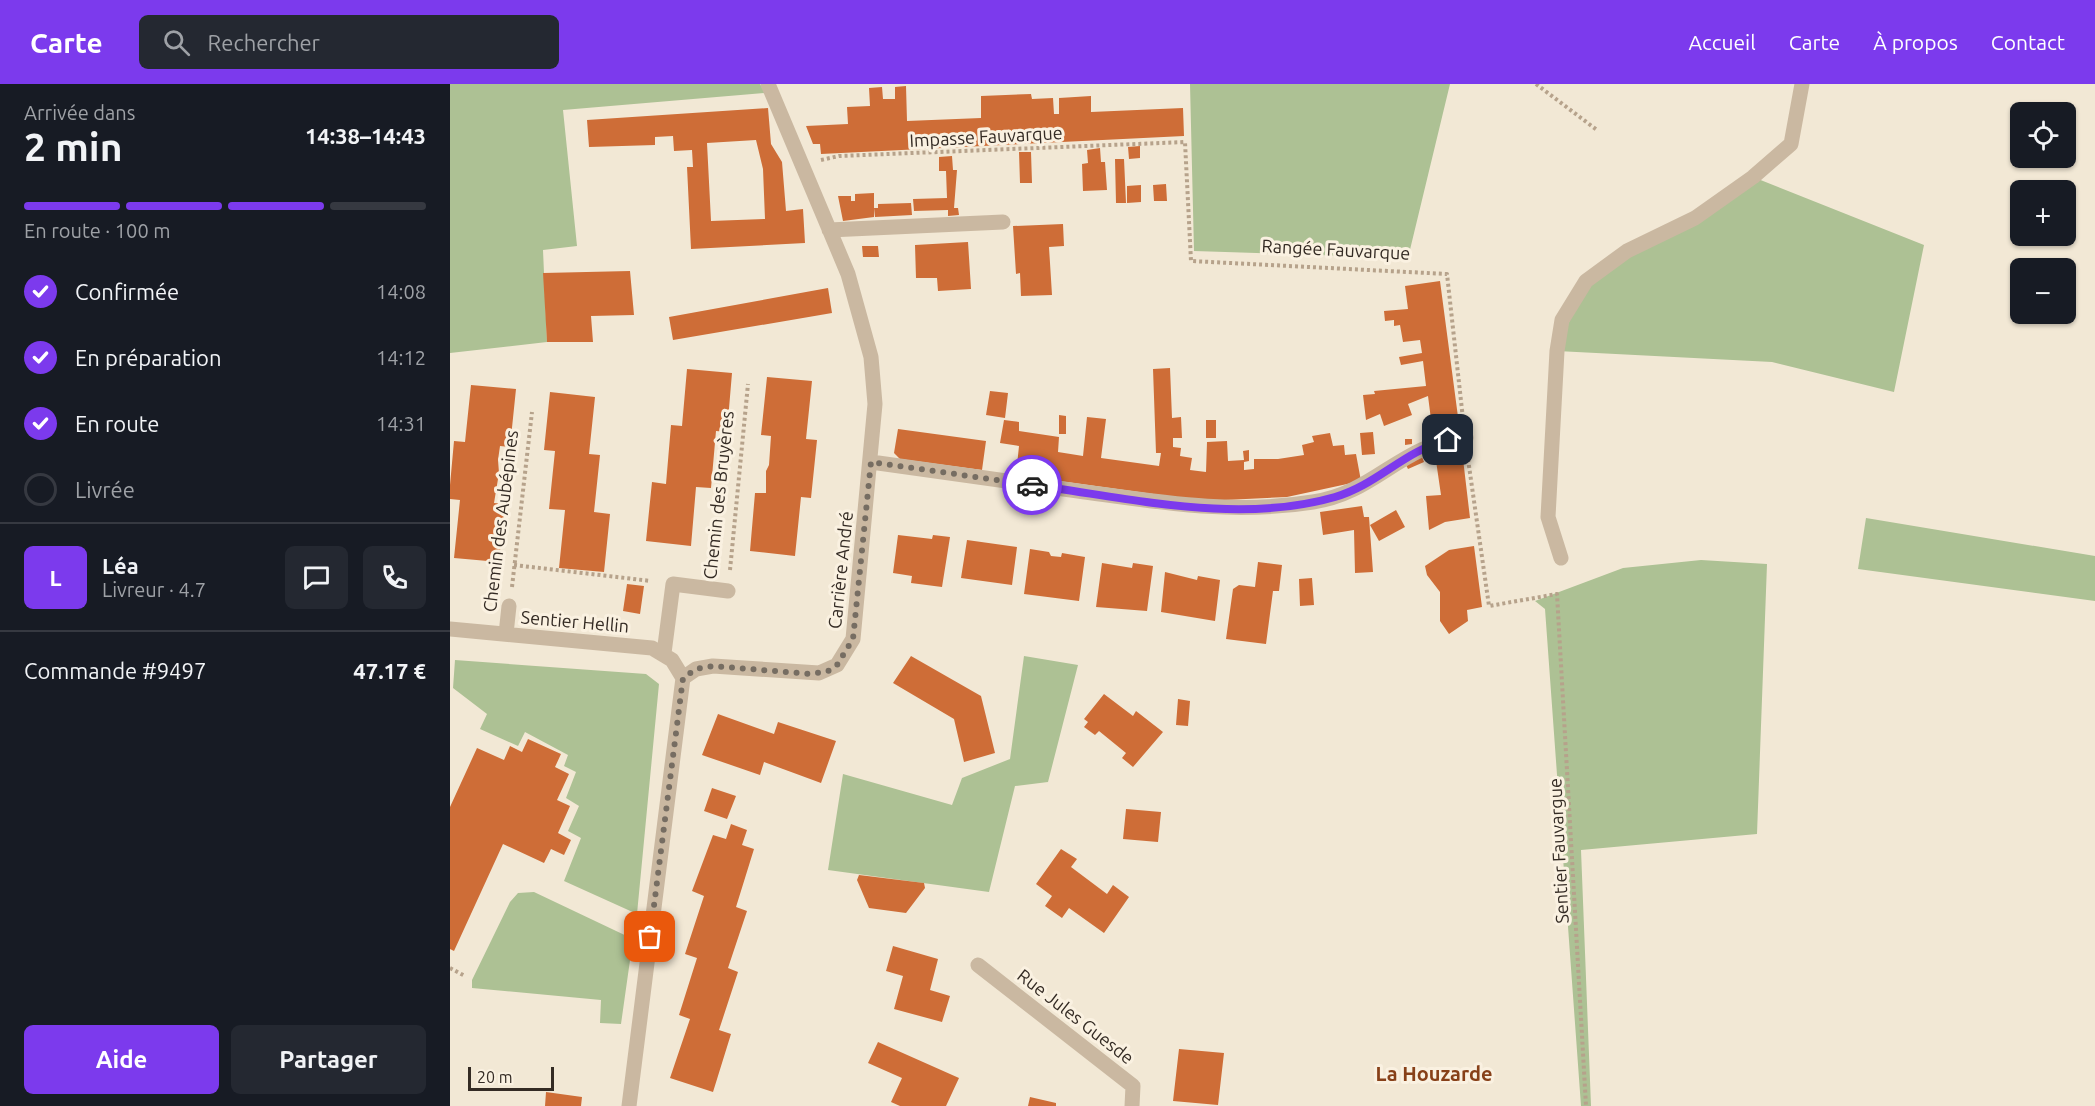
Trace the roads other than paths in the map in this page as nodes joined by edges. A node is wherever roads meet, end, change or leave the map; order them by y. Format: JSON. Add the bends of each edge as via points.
{"nodes":[{"id":1,"x":768,"y":84,"type":"edge"},
{"id":2,"x":1802,"y":84,"type":"edge"},
{"id":3,"x":1003,"y":222,"type":"dead end"},
{"id":4,"x":829,"y":230,"type":"junction"},
{"id":5,"x":1466,"y":438,"type":"road end"},
{"id":6,"x":871,"y":462,"type":"junction"},
{"id":7,"x":1561,"y":558,"type":"dead end"},
{"id":8,"x":728,"y":591,"type":"road end"},
{"id":9,"x":509,"y":606,"type":"road end"},
{"id":10,"x":450,"y":629,"type":"edge"},
{"id":11,"x":506,"y":634,"type":"junction"},
{"id":12,"x":664,"y":653,"type":"junction"},
{"id":13,"x":683,"y":678,"type":"junction"},
{"id":14,"x":978,"y":965,"type":"dead end"},
{"id":15,"x":629,"y":1106,"type":"edge"},
{"id":16,"x":1132,"y":1106,"type":"edge"}],
"edges":[{"from":1,"to":4,"type":"street","name":"Carrière André"},
{"from":2,"to":7,"type":"street","via":[[1791,144],[1695,218],[1627,251],[1586,281],[1562,320],[1548,517]]},
{"from":3,"to":4,"type":"street"},
{"from":4,"to":6,"type":"street","name":"Carrière André","via":[[859,306],[871,357],[875,404]]},
{"from":5,"to":6,"type":"street","via":[[1418,450],[1353,491],[1273,507],[1204,508]]},
{"from":6,"to":13,"type":"street","name":"Carrière André","via":[[853,639],[837,665],[811,674],[713,666],[696,669]]},
{"from":8,"to":12,"type":"street","name":"Chemin des Bruyères","via":[[673,584]]},
{"from":9,"to":11,"type":"street","name":"Chemin des Aubépines"},
{"from":10,"to":11,"type":"street","name":"Sentier Hellin"},
{"from":11,"to":12,"type":"street","name":"Sentier Hellin","via":[[640,646]]},
{"from":12,"to":13,"type":"street"},
{"from":13,"to":15,"type":"street"},
{"from":14,"to":16,"type":"street","name":"Rue Jules Guesde","via":[[1133,1086]]}]}
